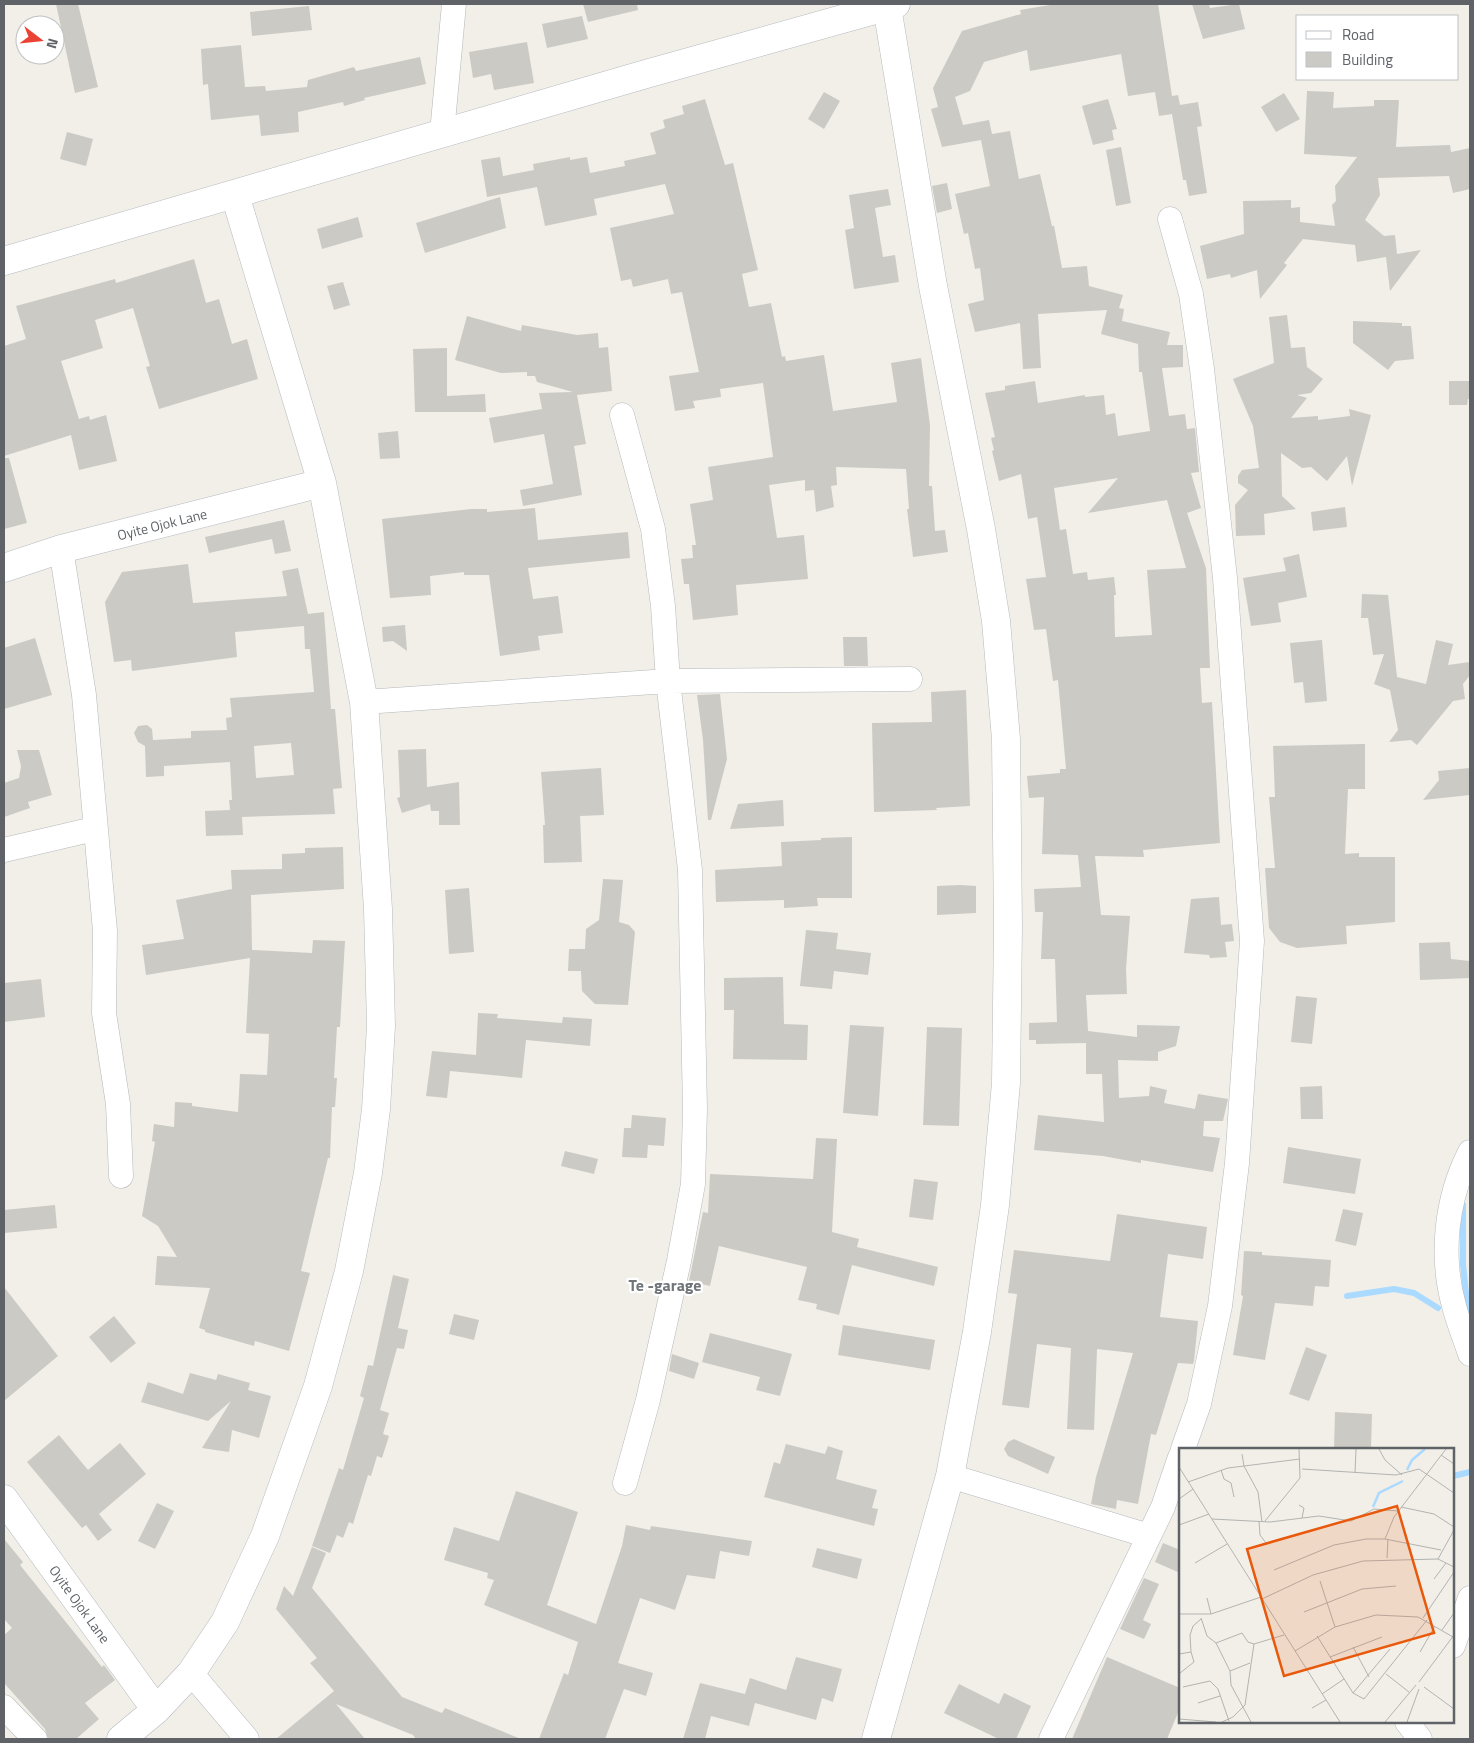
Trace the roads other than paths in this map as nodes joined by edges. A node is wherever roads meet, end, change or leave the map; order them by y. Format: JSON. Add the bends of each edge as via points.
{"nodes":[{"id":1,"x":454,"y":4,"type":"edge"},
{"id":2,"x":892,"y":5,"type":"edge"},
{"id":3,"x":442,"y":133,"type":"junction"},
{"id":4,"x":235,"y":195,"type":"junction"},
{"id":5,"x":1170,"y":218,"type":"dead end"},
{"id":6,"x":4,"y":262,"type":"edge"},
{"id":7,"x":622,"y":415,"type":"dead end"},
{"id":8,"x":322,"y":483,"type":"junction"},
{"id":9,"x":61,"y":549,"type":"junction"},
{"id":10,"x":4,"y":568,"type":"edge"},
{"id":11,"x":910,"y":679,"type":"dead end"},
{"id":12,"x":668,"y":681,"type":"junction"},
{"id":13,"x":364,"y":702,"type":"junction"},
{"id":14,"x":94,"y":829,"type":"junction"},
{"id":15,"x":4,"y":850,"type":"edge"},
{"id":16,"x":1470,"y":1152,"type":"edge"},
{"id":17,"x":121,"y":1176,"type":"dead end"},
{"id":18,"x":1470,"y":1354,"type":"edge"},
{"id":19,"x":1183,"y":1448,"type":"edge"},
{"id":20,"x":1179,"y":1464,"type":"edge"},
{"id":21,"x":950,"y":1476,"type":"junction"},
{"id":22,"x":625,"y":1483,"type":"dead end"},
{"id":23,"x":4,"y":1499,"type":"edge"},
{"id":24,"x":1172,"y":1511,"type":"edge"},
{"id":25,"x":1149,"y":1536,"type":"junction"},
{"id":26,"x":1470,"y":1598,"type":"edge"},
{"id":27,"x":1454,"y":1643,"type":"edge"},
{"id":28,"x":191,"y":1673,"type":"junction"},
{"id":29,"x":4,"y":1707,"type":"edge"},
{"id":30,"x":156,"y":1710,"type":"junction"},
{"id":31,"x":35,"y":1739,"type":"edge"},
{"id":32,"x":121,"y":1739,"type":"edge"},
{"id":33,"x":247,"y":1739,"type":"edge"},
{"id":34,"x":876,"y":1739,"type":"edge"},
{"id":35,"x":1051,"y":1739,"type":"edge"}],
"edges":[{"from":1,"to":3,"type":"street"},
{"from":2,"to":3,"type":"street"},
{"from":2,"to":21,"type":"street","via":[[933,286],[996,621],[1006,739],[1006,1083],[995,1206],[977,1332]]},
{"from":3,"to":4,"type":"street"},
{"from":4,"to":6,"type":"street"},
{"from":4,"to":8,"type":"street"},
{"from":5,"to":19,"type":"street","via":[[1191,294],[1202,369],[1225,578],[1252,941],[1237,1163],[1220,1306],[1199,1404]]},
{"from":7,"to":12,"type":"street","via":[[653,529]]},
{"from":8,"to":9,"type":"street","name":"Oyite Ojok Lane"},
{"from":8,"to":13,"type":"street"},
{"from":9,"to":10,"type":"street","name":"Oyite Ojok Lane"},
{"from":9,"to":14,"type":"street","via":[[84,695]]},
{"from":11,"to":12,"type":"street"},
{"from":12,"to":13,"type":"street"},
{"from":12,"to":22,"type":"street","via":[[690,870],[695,1109],[693,1184],[680,1261]]},
{"from":13,"to":28,"type":"street","via":[[378,909],[381,1026],[368,1173],[339,1310],[318,1386],[286,1479],[265,1536],[225,1622]]},
{"from":14,"to":15,"type":"street"},
{"from":14,"to":17,"type":"street","via":[[105,931],[104,1013],[118,1104]]},
{"from":16,"to":18,"type":"street","via":[[1452,1200],[1447,1266],[1454,1306]]},
{"from":20,"to":24,"type":"street"},
{"from":21,"to":25,"type":"street"},
{"from":21,"to":34,"type":"street"},
{"from":23,"to":30,"type":"street","name":"Oyite Ojok Lane"},
{"from":24,"to":25,"type":"street"},
{"from":25,"to":35,"type":"street"},
{"from":26,"to":27,"type":"street"},
{"from":28,"to":30,"type":"street"},
{"from":28,"to":33,"type":"street"},
{"from":29,"to":31,"type":"street"},
{"from":30,"to":32,"type":"street"}]}
